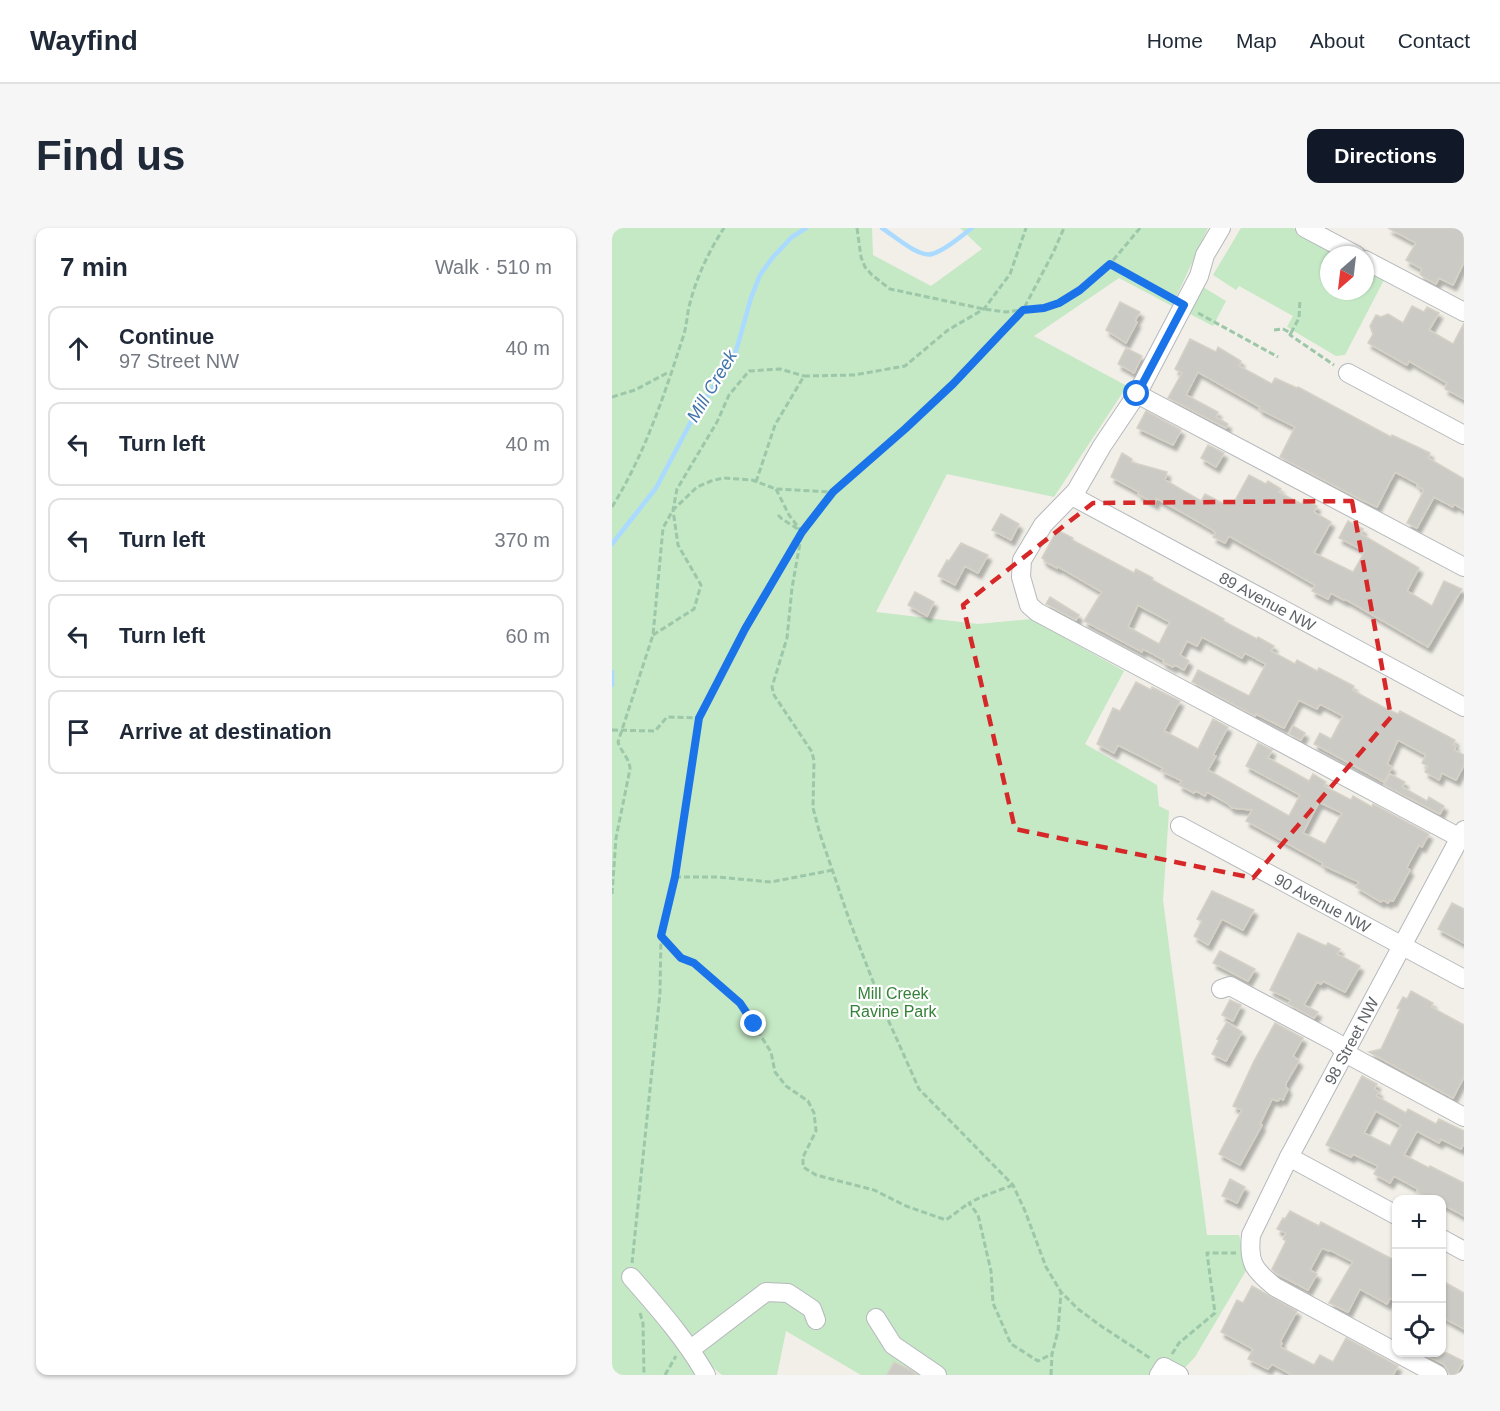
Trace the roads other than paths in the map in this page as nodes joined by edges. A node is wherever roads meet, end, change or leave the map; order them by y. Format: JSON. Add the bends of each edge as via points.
{"nodes":[{"id":1,"x":1221,"y":228,"type":"edge"},
{"id":2,"x":1305,"y":228,"type":"edge"},
{"id":3,"x":1339,"y":246,"type":"edge"},
{"id":4,"x":1374,"y":265,"type":"edge"},
{"id":5,"x":1464,"y":312,"type":"edge"},
{"id":6,"x":1348,"y":373,"type":"road end"},
{"id":7,"x":1137,"y":394,"type":"junction"},
{"id":8,"x":1464,"y":435,"type":"edge"},
{"id":9,"x":1072,"y":496,"type":"junction"},
{"id":10,"x":1464,"y":567,"type":"edge"},
{"id":11,"x":1464,"y":707,"type":"edge"},
{"id":12,"x":1180,"y":826,"type":"dead end"},
{"id":13,"x":1463,"y":836,"type":"edge"},
{"id":14,"x":1402,"y":946,"type":"junction"},
{"id":15,"x":1464,"y":979,"type":"edge"},
{"id":16,"x":1221,"y":989,"type":"dead end"},
{"id":17,"x":1345,"y":1053,"type":"junction"},
{"id":18,"x":1464,"y":1117,"type":"edge"},
{"id":19,"x":1290,"y":1157,"type":"junction"},
{"id":20,"x":1392,"y":1213,"type":"edge"},
{"id":21,"x":1446,"y":1241,"type":"edge"},
{"id":22,"x":1464,"y":1251,"type":"edge"},
{"id":23,"x":631,"y":1276,"type":"road end"},
{"id":24,"x":876,"y":1318,"type":"dead end"},
{"id":25,"x":816,"y":1320,"type":"dead end"},
{"id":26,"x":691,"y":1349,"type":"junction"},
{"id":27,"x":706,"y":1375,"type":"edge"},
{"id":28,"x":937,"y":1375,"type":"edge"},
{"id":29,"x":1438,"y":1375,"type":"edge"}],
"edges":[{"from":1,"to":7,"type":"street"},
{"from":2,"to":3,"type":"street"},
{"from":4,"to":5,"type":"street"},
{"from":6,"to":8,"type":"street"},
{"from":7,"to":9,"type":"street"},
{"from":7,"to":10,"type":"street"},
{"from":9,"to":11,"type":"street","name":"89 Avenue NW"},
{"from":9,"to":13,"type":"street","via":[[1043,525],[1022,560],[1021,577],[1032,609]]},
{"from":12,"to":14,"type":"street","name":"90 Avenue NW"},
{"from":13,"to":14,"type":"street","name":"98 Street NW"},
{"from":14,"to":15,"type":"street","name":"90 Avenue NW"},
{"from":14,"to":17,"type":"street","name":"98 Street NW"},
{"from":16,"to":17,"type":"street","via":[[1230,986],[1337,1043]]},
{"from":17,"to":18,"type":"street"},
{"from":17,"to":19,"type":"street","name":"98 Street NW"},
{"from":19,"to":20,"type":"street"},
{"from":19,"to":29,"type":"street","name":"98 Street NW","via":[[1251,1235],[1250,1257],[1257,1272],[1275,1287]]},
{"from":21,"to":22,"type":"street"},
{"from":23,"to":26,"type":"street"},
{"from":24,"to":28,"type":"street","via":[[893,1345]]},
{"from":25,"to":26,"type":"street","via":[[812,1310],[788,1293],[766,1292]]},
{"from":26,"to":27,"type":"street"}]}
